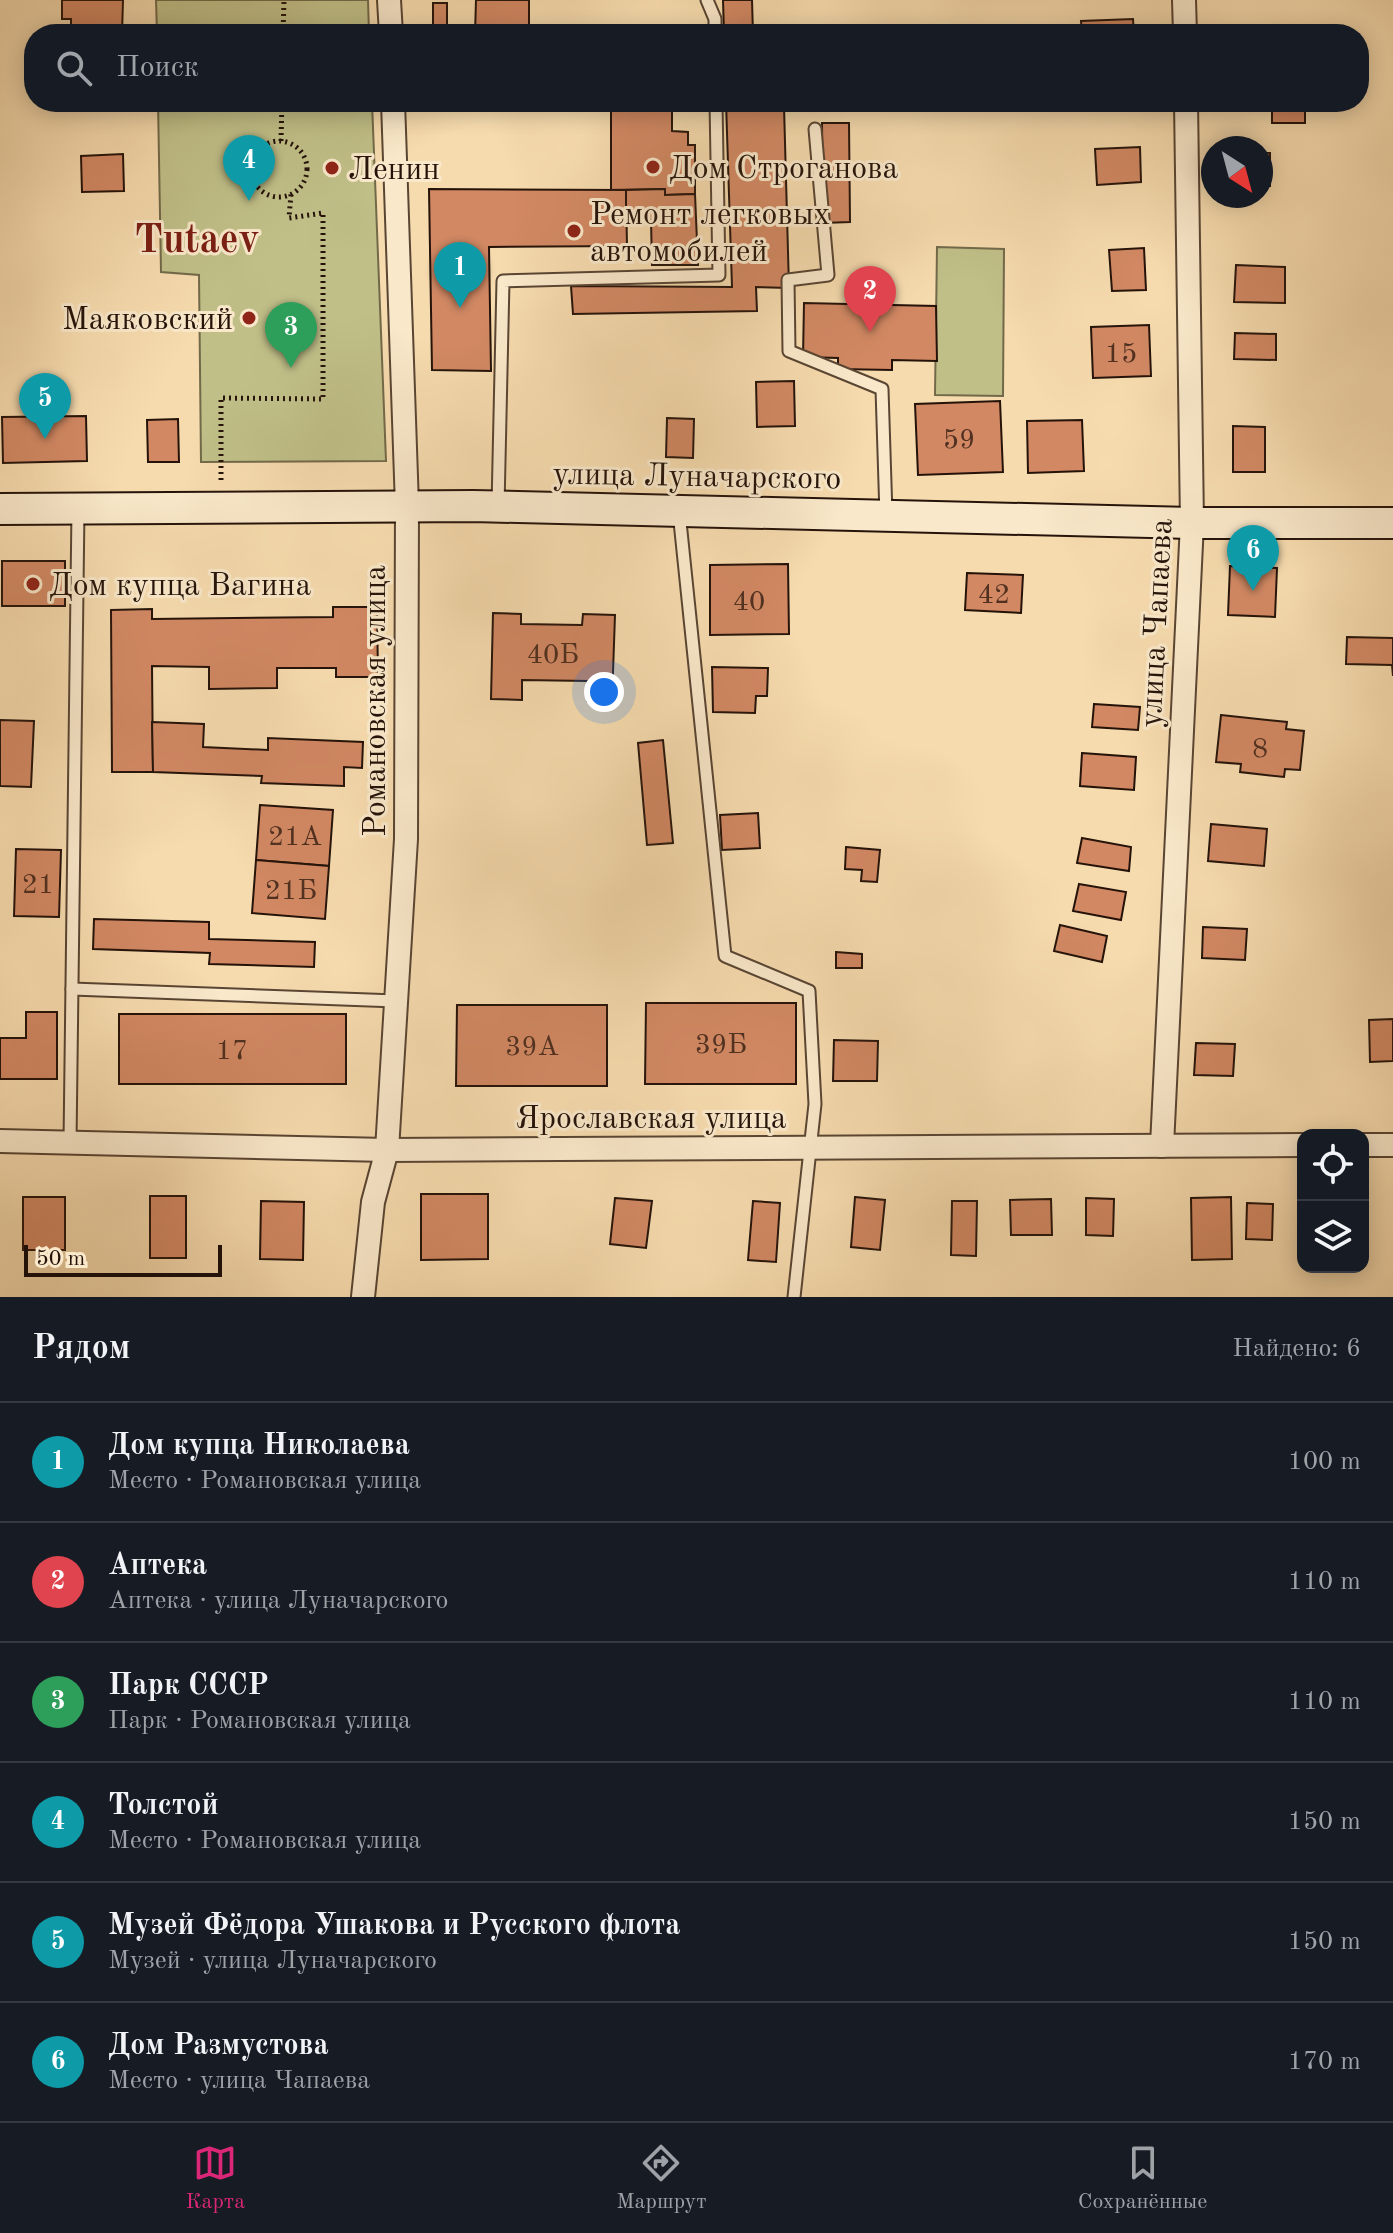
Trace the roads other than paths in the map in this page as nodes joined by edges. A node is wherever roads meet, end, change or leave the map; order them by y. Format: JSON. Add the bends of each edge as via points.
{"nodes":[{"id":1,"x":389,"y":0,"type":"edge"},
{"id":2,"x":707,"y":0,"type":"edge"},
{"id":3,"x":1184,"y":0,"type":"edge"},
{"id":4,"x":390,"y":24,"type":"edge"},
{"id":5,"x":715,"y":24,"type":"edge"},
{"id":6,"x":1185,"y":24,"type":"edge"},
{"id":7,"x":393,"y":112,"type":"edge"},
{"id":8,"x":716,"y":112,"type":"edge"},
{"id":9,"x":1186,"y":112,"type":"edge"},
{"id":10,"x":815,"y":129,"type":"dead end"},
{"id":11,"x":407,"y":506,"type":"junction"},
{"id":12,"x":498,"y":507,"type":"junction"},
{"id":13,"x":0,"y":509,"type":"edge"},
{"id":14,"x":78,"y":509,"type":"junction"},
{"id":15,"x":679,"y":511,"type":"junction"},
{"id":16,"x":886,"y":515,"type":"junction"},
{"id":17,"x":1192,"y":523,"type":"junction"},
{"id":18,"x":1393,"y":523,"type":"edge"},
{"id":19,"x":72,"y":989,"type":"junction"},
{"id":20,"x":396,"y":1001,"type":"junction"},
{"id":21,"x":0,"y":1141,"type":"edge"},
{"id":22,"x":70,"y":1143,"type":"junction"},
{"id":23,"x":1297,"y":1145,"type":"edge"},
{"id":24,"x":1369,"y":1145,"type":"edge"},
{"id":25,"x":1393,"y":1145,"type":"edge"},
{"id":26,"x":1162,"y":1146,"type":"junction"},
{"id":27,"x":812,"y":1148,"type":"junction"},
{"id":28,"x":387,"y":1150,"type":"junction"},
{"id":29,"x":363,"y":1297,"type":"edge"},
{"id":30,"x":794,"y":1297,"type":"edge"}],
"edges":[{"from":1,"to":4,"type":"street"},
{"from":2,"to":5,"type":"lane"},
{"from":3,"to":6,"type":"street"},
{"from":7,"to":11,"type":"street","name":"Романовская улица"},
{"from":8,"to":12,"type":"lane","via":[[719,275],[503,281]]},
{"from":9,"to":17,"type":"street","name":"улица Чапаева"},
{"from":10,"to":16,"type":"lane","via":[[828,275],[788,280],[789,351],[882,389]]},
{"from":11,"to":12,"type":"street","name":"улица Луначарского"},
{"from":11,"to":14,"type":"street","name":"улица Луначарского"},
{"from":11,"to":20,"type":"street","name":"Романовская улица","via":[[406,839]]},
{"from":12,"to":15,"type":"street","name":"улица Луначарского"},
{"from":13,"to":14,"type":"street","name":"улица Луначарского"},
{"from":14,"to":19,"type":"lane"},
{"from":15,"to":16,"type":"street","name":"улица Луначарского"},
{"from":15,"to":27,"type":"lane","via":[[725,956],[809,991]]},
{"from":16,"to":17,"type":"street","name":"улица Луначарского"},
{"from":17,"to":18,"type":"street","name":"улица Луначарского"},
{"from":17,"to":26,"type":"street","name":"улица Чапаева"},
{"from":19,"to":20,"type":"lane"},
{"from":19,"to":22,"type":"lane"},
{"from":20,"to":28,"type":"street","name":"Романовская улица"},
{"from":21,"to":22,"type":"street","name":"Ярославская улица"},
{"from":22,"to":28,"type":"street","name":"Ярославская улица"},
{"from":23,"to":26,"type":"street","name":"Ярославская улица"},
{"from":24,"to":25,"type":"street"},
{"from":26,"to":27,"type":"street","name":"Ярославская улица"},
{"from":27,"to":28,"type":"street","name":"Ярославская улица"},
{"from":27,"to":30,"type":"lane"},
{"from":28,"to":29,"type":"street","name":"Романовская улица","via":[[373,1202]]}]}
